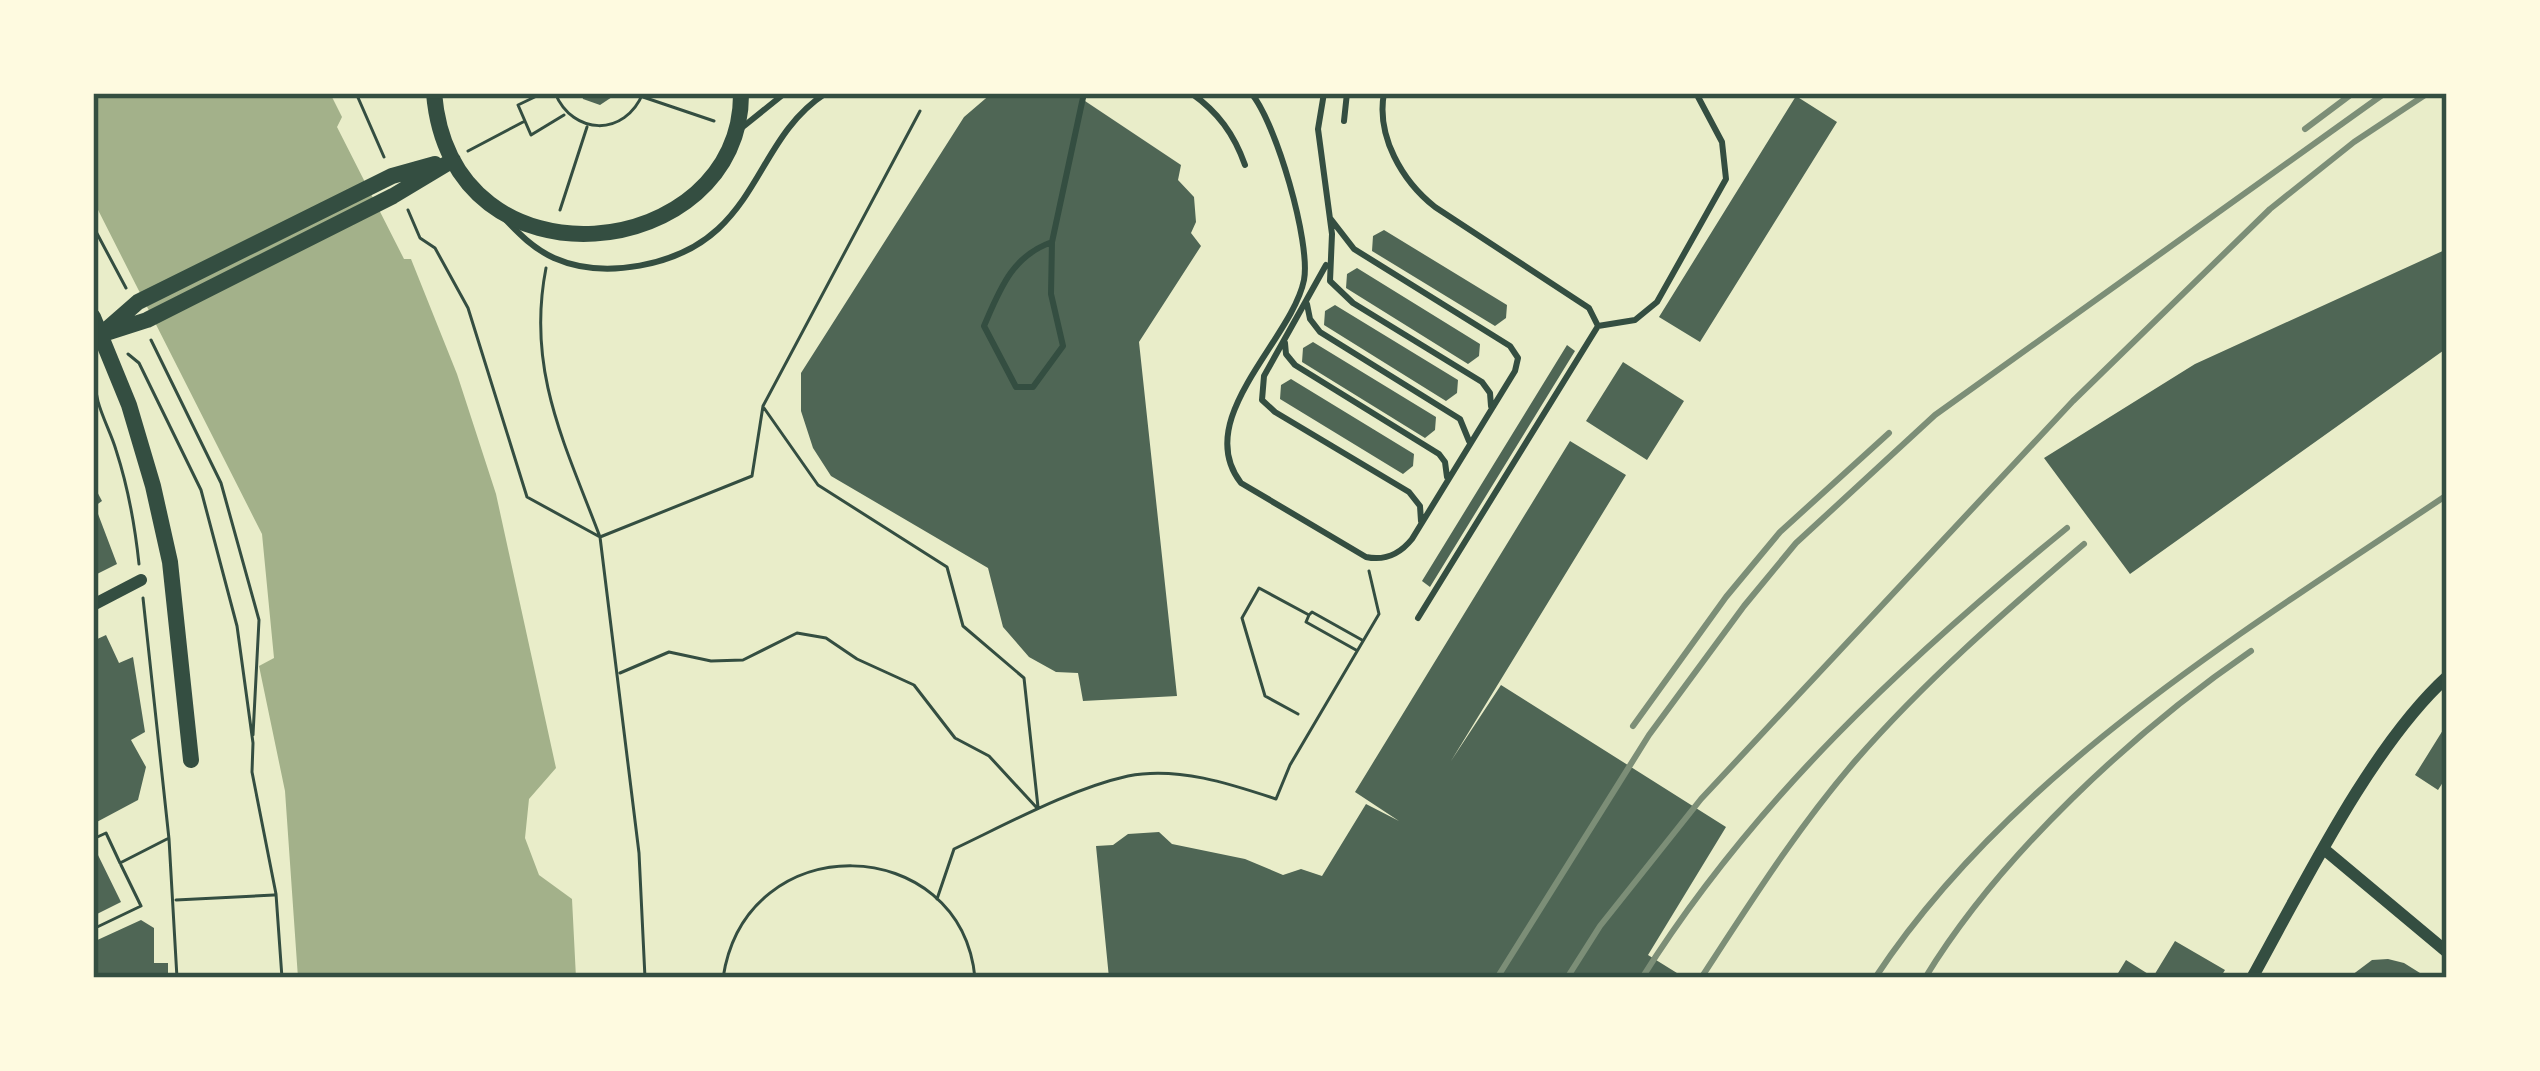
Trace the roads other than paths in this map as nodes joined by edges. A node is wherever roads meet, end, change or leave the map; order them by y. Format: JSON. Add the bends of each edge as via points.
{"nodes":[{"id":1,"x":423,"y":93,"type":"edge"},
{"id":2,"x":741,"y":93,"type":"edge"},
{"id":3,"x":785,"y":93,"type":"edge"},
{"id":4,"x":826,"y":93,"type":"edge"},
{"id":5,"x":1084,"y":93,"type":"edge"},
{"id":6,"x":1191,"y":93,"type":"edge"},
{"id":7,"x":1251,"y":93,"type":"edge"},
{"id":8,"x":1324,"y":93,"type":"edge"},
{"id":9,"x":1347,"y":93,"type":"edge"},
{"id":10,"x":1384,"y":93,"type":"edge"},
{"id":11,"x":1696,"y":93,"type":"edge"},
{"id":12,"x":435,"y":101,"type":"edge"},
{"id":13,"x":1344,"y":121,"type":"dead end"},
{"id":14,"x":739,"y":130,"type":"junction"},
{"id":15,"x":453,"y":160,"type":"junction"},
{"id":16,"x":1245,"y":165,"type":"dead end"},
{"id":17,"x":497,"y":212,"type":"junction"},
{"id":18,"x":1330,"y":218,"type":"junction"},
{"id":19,"x":1052,"y":242,"type":"junction"},
{"id":20,"x":1330,"y":259,"type":"junction"},
{"id":21,"x":1306,"y":301,"type":"junction"},
{"id":22,"x":1598,"y":326,"type":"junction"},
{"id":23,"x":96,"y":329,"type":"edge"},
{"id":24,"x":1285,"y":339,"type":"junction"},
{"id":25,"x":1491,"y":410,"type":"junction"},
{"id":26,"x":1468,"y":447,"type":"junction"},
{"id":27,"x":1447,"y":482,"type":"junction"},
{"id":28,"x":1421,"y":525,"type":"junction"},
{"id":29,"x":141,"y":580,"type":"road end"},
{"id":30,"x":93,"y":604,"type":"edge"},
{"id":31,"x":1418,"y":618,"type":"dead end"},
{"id":32,"x":2447,"y":677,"type":"edge"},
{"id":33,"x":191,"y":760,"type":"dead end"},
{"id":34,"x":2325,"y":850,"type":"junction"},
{"id":35,"x":2447,"y":952,"type":"edge"},
{"id":36,"x":2252,"y":978,"type":"edge"}],
"edges":[{"from":1,"to":12,"type":"street"},
{"from":2,"to":14,"type":"street"},
{"from":3,"to":14,"type":"lane"},
{"from":4,"to":17,"type":"lane","via":[[790,122],[718,229],[677,254],[634,266],[574,265],[548,255]]},
{"from":5,"to":19,"type":"lane"},
{"from":6,"to":16,"type":"lane","via":[[1222,121]]},
{"from":7,"to":28,"type":"lane","via":[[1274,134],[1305,268],[1299,294],[1231,418],[1232,467],[1240,483],[1366,557],[1398,553]]},
{"from":8,"to":18,"type":"lane","via":[[1318,129]]},
{"from":9,"to":13,"type":"lane"},
{"from":10,"to":22,"type":"lane","via":[[1387,135],[1417,190],[1589,308]]},
{"from":11,"to":22,"type":"lane","via":[[1722,142],[1726,179],[1658,302],[1635,320]]},
{"from":12,"to":15,"type":"street"},
{"from":14,"to":17,"type":"street","via":[[706,183],[627,230],[552,231]]},
{"from":15,"to":17,"type":"street"},
{"from":15,"to":23,"type":"street"},
{"from":18,"to":20,"type":"lane"},
{"from":18,"to":25,"type":"lane","via":[[1354,249],[1516,351],[1515,371]]},
{"from":19,"to":19,"type":"lane","via":[[1026,251],[984,326],[1016,387],[1034,387],[1063,346],[1051,294]]},
{"from":20,"to":21,"type":"lane"},
{"from":20,"to":25,"type":"lane","via":[[1337,292],[1482,382]]},
{"from":21,"to":24,"type":"lane"},
{"from":21,"to":26,"type":"lane","via":[[1320,332],[1460,419]]},
{"from":22,"to":31,"type":"lane"},
{"from":23,"to":33,"type":"street","via":[[147,466],[170,562]]},
{"from":24,"to":27,"type":"lane","via":[[1295,365],[1439,454]]},
{"from":24,"to":28,"type":"lane","via":[[1264,376],[1262,400],[1409,492]]},
{"from":25,"to":26,"type":"lane"},
{"from":26,"to":27,"type":"lane"},
{"from":27,"to":28,"type":"lane"},
{"from":29,"to":30,"type":"street"},
{"from":32,"to":34,"type":"street","via":[[2391,742]]},
{"from":34,"to":35,"type":"street"},
{"from":34,"to":36,"type":"street"}]}
